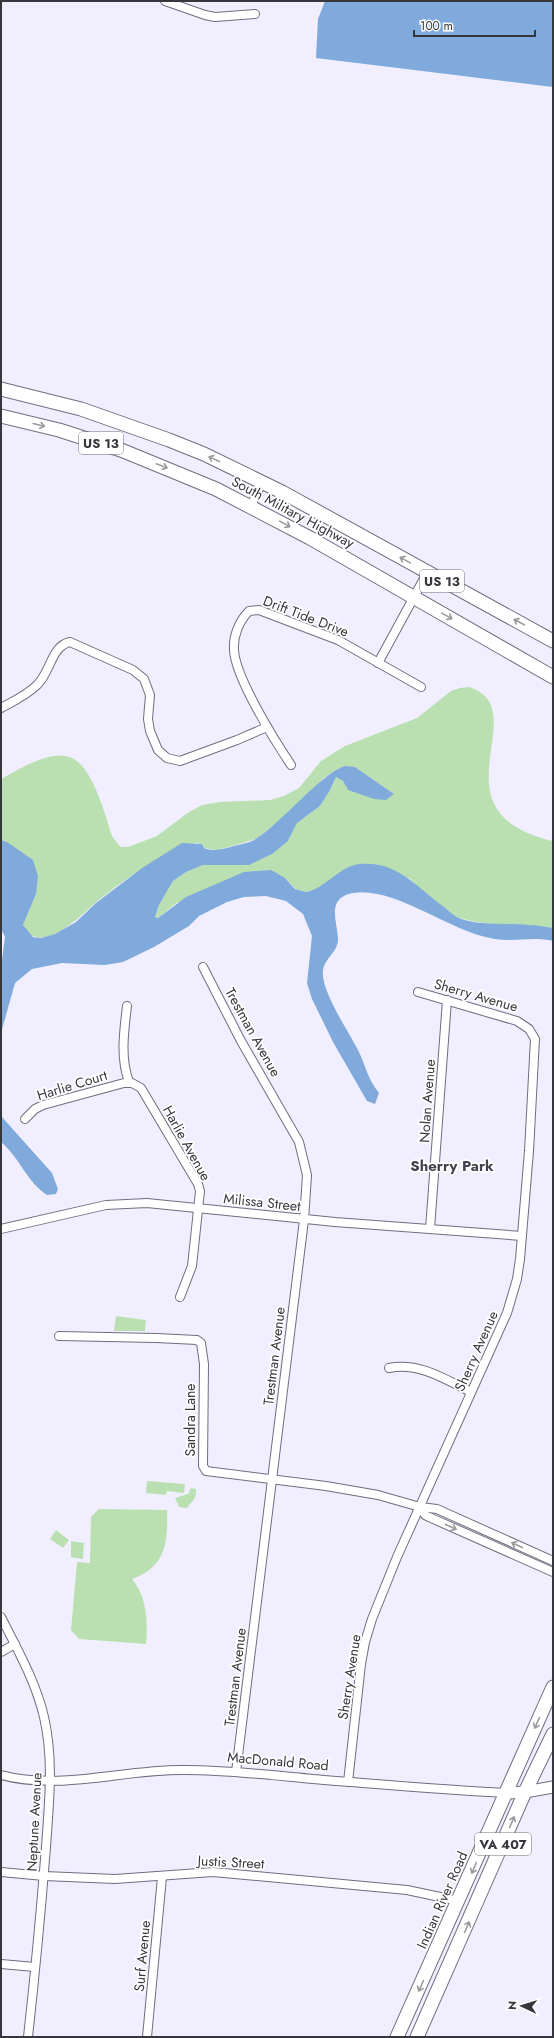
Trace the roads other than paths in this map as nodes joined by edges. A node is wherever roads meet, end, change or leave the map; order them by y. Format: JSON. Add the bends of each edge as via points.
{"nodes":[{"id":1,"x":165,"y":1,"type":"edge"},
{"id":2,"x":255,"y":14,"type":"dead end"},
{"id":3,"x":1,"y":389,"type":"edge"},
{"id":4,"x":1,"y":416,"type":"edge"},
{"id":5,"x":262,"y":482,"type":"junction"},
{"id":6,"x":251,"y":506,"type":"junction"},
{"id":7,"x":427,"y":573,"type":"junction"},
{"id":8,"x":413,"y":597,"type":"junction"},
{"id":9,"x":553,"y":641,"type":"edge"},
{"id":10,"x":378,"y":663,"type":"junction"},
{"id":11,"x":553,"y":677,"type":"edge"},
{"id":12,"x":421,"y":687,"type":"dead end"},
{"id":13,"x":1,"y":708,"type":"edge"},
{"id":14,"x":267,"y":727,"type":"junction"},
{"id":15,"x":291,"y":765,"type":"dead end"},
{"id":16,"x":203,"y":967,"type":"dead end"},
{"id":17,"x":418,"y":992,"type":"dead end"},
{"id":18,"x":447,"y":1000,"type":"junction"},
{"id":19,"x":127,"y":1006,"type":"dead end"},
{"id":20,"x":129,"y":1082,"type":"junction"},
{"id":21,"x":25,"y":1119,"type":"dead end"},
{"id":22,"x":199,"y":1208,"type":"junction"},
{"id":23,"x":304,"y":1220,"type":"junction"},
{"id":24,"x":430,"y":1228,"type":"junction"},
{"id":25,"x":1,"y":1229,"type":"edge"},
{"id":26,"x":522,"y":1236,"type":"junction"},
{"id":27,"x":180,"y":1297,"type":"dead end"},
{"id":28,"x":59,"y":1336,"type":"dead end"},
{"id":29,"x":389,"y":1368,"type":"dead end"},
{"id":30,"x":471,"y":1392,"type":"junction"},
{"id":31,"x":272,"y":1480,"type":"junction"},
{"id":32,"x":420,"y":1506,"type":"junction"},
{"id":33,"x":553,"y":1561,"type":"edge"},
{"id":34,"x":553,"y":1572,"type":"edge"},
{"id":35,"x":1,"y":1617,"type":"edge"},
{"id":36,"x":15,"y":1644,"type":"junction"},
{"id":37,"x":1,"y":1652,"type":"edge"},
{"id":38,"x":553,"y":1688,"type":"edge"},
{"id":39,"x":553,"y":1734,"type":"edge"},
{"id":40,"x":236,"y":1772,"type":"junction"},
{"id":41,"x":1,"y":1775,"type":"edge"},
{"id":42,"x":51,"y":1782,"type":"junction"},
{"id":43,"x":348,"y":1782,"type":"junction"},
{"id":44,"x":553,"y":1787,"type":"edge"},
{"id":45,"x":525,"y":1792,"type":"junction"},
{"id":46,"x":506,"y":1793,"type":"junction"},
{"id":47,"x":1,"y":1872,"type":"edge"},
{"id":48,"x":44,"y":1876,"type":"junction"},
{"id":49,"x":162,"y":1877,"type":"junction"},
{"id":50,"x":460,"y":1901,"type":"junction"},
{"id":51,"x":1,"y":1964,"type":"edge"},
{"id":52,"x":35,"y":1967,"type":"junction"},
{"id":53,"x":28,"y":2037,"type":"edge"},
{"id":54,"x":147,"y":2037,"type":"edge"},
{"id":55,"x":397,"y":2037,"type":"edge"},
{"id":56,"x":417,"y":2037,"type":"edge"}],
"edges":[{"from":1,"to":2,"type":"street","via":[[205,15]]},
{"from":5,"to":3,"type":"main road","name":"South Military Highway","number":"US 13","one_way":true,"via":[[204,454],[115,420]]},
{"from":4,"to":6,"type":"main road","name":"South Military Highway","number":"US 13","one_way":true,"via":[[59,430],[121,450],[194,478]]},
{"from":5,"to":6,"type":"street"},
{"from":7,"to":5,"type":"main road","name":"South Military Highway","number":"US 13","one_way":true},
{"from":6,"to":8,"type":"main road","name":"South Military Highway","number":"US 13","one_way":true},
{"from":7,"to":8,"type":"street"},
{"from":9,"to":7,"type":"main road","name":"South Military Highway","number":"US 13","one_way":true},
{"from":8,"to":10,"type":"street"},
{"from":8,"to":11,"type":"main road","name":"South Military Highway","number":"US 13","one_way":true},
{"from":10,"to":12,"type":"street","name":"Drift Tide Drive"},
{"from":10,"to":14,"type":"street","name":"Drift Tide Drive","via":[[338,640],[259,610],[249,611],[236,634],[234,651],[236,663]]},
{"from":13,"to":14,"type":"street","via":[[23,697],[39,684],[60,646],[70,642],[133,670],[144,679],[150,695],[148,719],[152,736],[161,754],[167,758],[180,761]]},
{"from":14,"to":15,"type":"street","name":"Drift Tide Drive"},
{"from":16,"to":23,"type":"street","name":"Trestman Avenue","via":[[241,1041],[299,1142],[307,1175]]},
{"from":17,"to":18,"type":"street","name":"Sherry Avenue"},
{"from":18,"to":24,"type":"street","name":"Nolan Avenue"},
{"from":18,"to":26,"type":"street","name":"Sherry Avenue","via":[[517,1021],[529,1029],[534,1039],[535,1061]]},
{"from":19,"to":20,"type":"street","via":[[122,1041]]},
{"from":20,"to":21,"type":"street","name":"Harlie Court","via":[[43,1105]]},
{"from":20,"to":22,"type":"street","name":"Harlie Avenue","via":[[141,1088],[198,1184]]},
{"from":22,"to":23,"type":"street","name":"Milissa Street"},
{"from":22,"to":25,"type":"street","name":"Milissa Street","via":[[147,1203],[106,1205]]},
{"from":22,"to":27,"type":"street","name":"Harlie Avenue","via":[[192,1266]]},
{"from":23,"to":24,"type":"street","name":"Milissa Street"},
{"from":23,"to":31,"type":"street","name":"Trestman Avenue"},
{"from":24,"to":26,"type":"street","name":"Milissa Street"},
{"from":26,"to":30,"type":"street","name":"Sherry Avenue","via":[[512,1298]]},
{"from":28,"to":31,"type":"street","name":"Sandra Lane","via":[[197,1340],[203,1346],[204,1469]]},
{"from":29,"to":30,"type":"street","via":[[420,1368]]},
{"from":30,"to":32,"type":"street","name":"Sherry Avenue"},
{"from":31,"to":32,"type":"street","name":"Sandra Lane","via":[[378,1495]]},
{"from":31,"to":40,"type":"street","name":"Trestman Avenue"},
{"from":33,"to":32,"type":"street","name":"Sandra Lane","one_way":true,"via":[[437,1509]]},
{"from":32,"to":34,"type":"street","name":"Sandra Lane","one_way":true,"via":[[429,1517]]},
{"from":32,"to":43,"type":"street","name":"Sherry Avenue","via":[[381,1595],[365,1642]]},
{"from":35,"to":36,"type":"street","name":"Neptune Avenue"},
{"from":36,"to":37,"type":"street"},
{"from":36,"to":42,"type":"street","name":"Neptune Avenue","via":[[38,1695],[44,1716]]},
{"from":38,"to":46,"type":"main road","name":"Indian River Road","one_way":true},
{"from":39,"to":45,"type":"main road"},
{"from":40,"to":42,"type":"street","name":"MacDonald Road","via":[[160,1770]]},
{"from":40,"to":43,"type":"street","name":"MacDonald Road"},
{"from":41,"to":42,"type":"street","name":"MacDonald Road","via":[[18,1780]]},
{"from":42,"to":48,"type":"street","name":"Neptune Avenue"},
{"from":43,"to":46,"type":"street","name":"MacDonald Road"},
{"from":44,"to":45,"type":"street","name":"MacDonald Road"},
{"from":45,"to":46,"type":"street","name":"MacDonald Road"},
{"from":56,"to":45,"type":"main road","number":"VA 407","one_way":true},
{"from":46,"to":50,"type":"main road","name":"Indian River Road","number":"VA 407","one_way":true},
{"from":47,"to":48,"type":"street","name":"Justis Street"},
{"from":48,"to":49,"type":"street","name":"Justis Street","via":[[115,1879]]},
{"from":48,"to":52,"type":"street","name":"Neptune Avenue"},
{"from":49,"to":50,"type":"street","name":"Justis Street","via":[[213,1872],[240,1874],[407,1890]]},
{"from":49,"to":54,"type":"street","name":"Surf Avenue"},
{"from":50,"to":55,"type":"main road","name":"Indian River Road","number":"VA 407","one_way":true},
{"from":51,"to":52,"type":"street"},
{"from":52,"to":53,"type":"street","name":"Neptune Avenue"}]}
